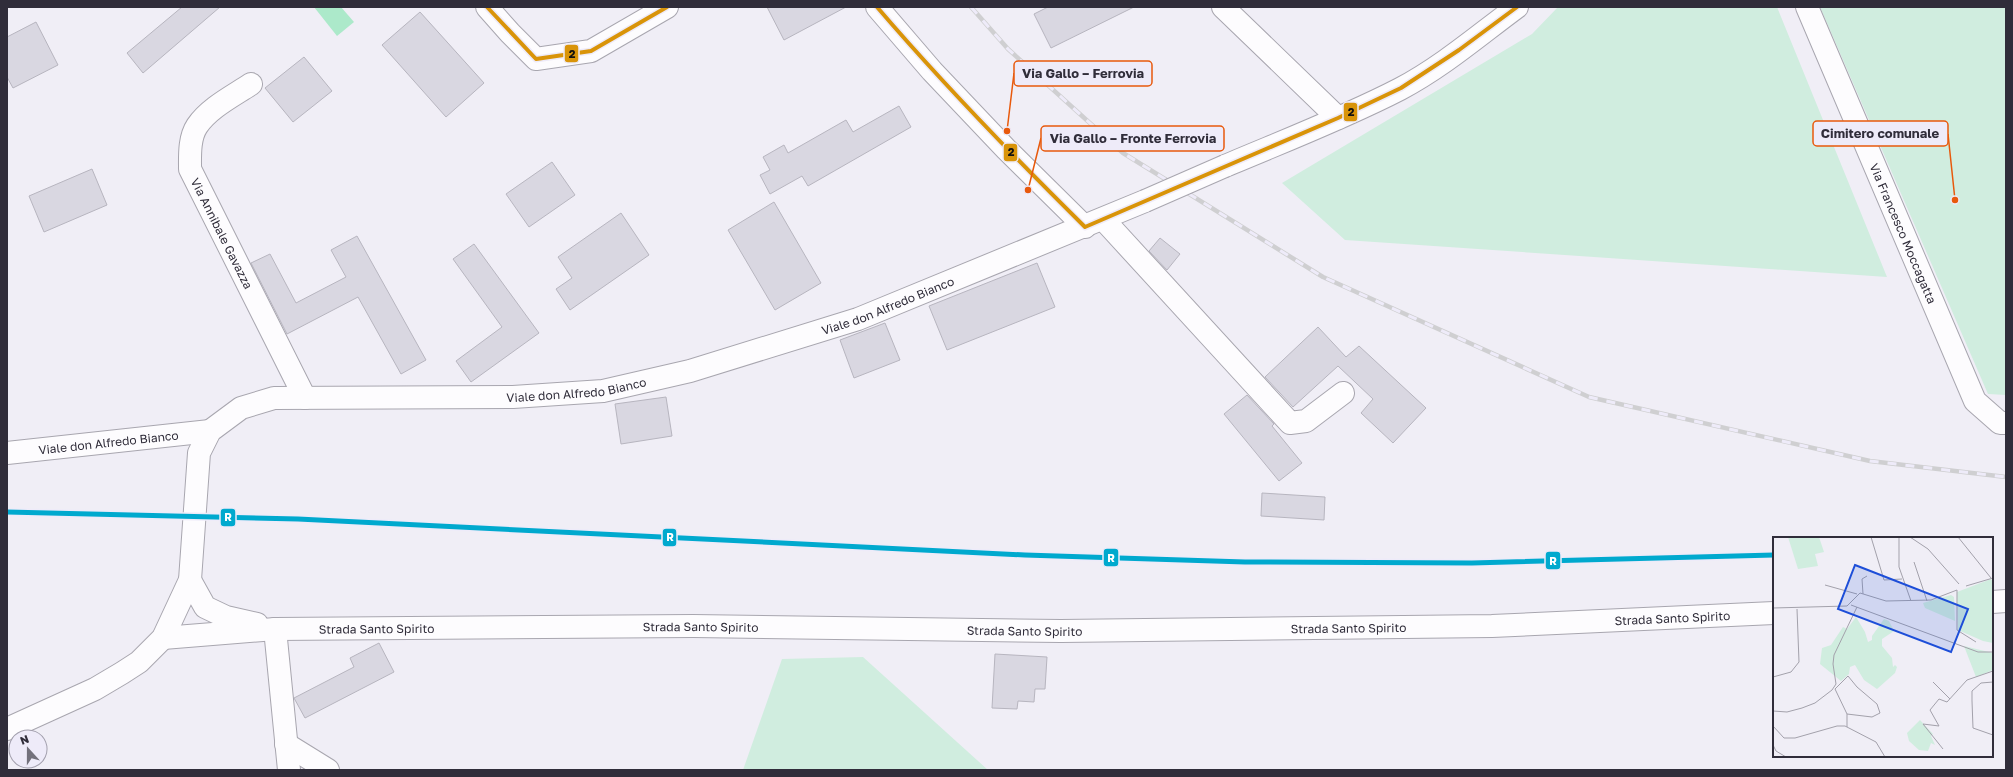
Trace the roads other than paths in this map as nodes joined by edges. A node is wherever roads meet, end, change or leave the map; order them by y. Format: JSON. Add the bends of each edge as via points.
{"nodes":[{"id":1,"x":487,"y":7,"type":"edge"},
{"id":2,"x":667,"y":7,"type":"edge"},
{"id":3,"x":877,"y":7,"type":"edge"},
{"id":4,"x":1223,"y":7,"type":"edge"},
{"id":5,"x":1517,"y":7,"type":"edge"},
{"id":6,"x":1807,"y":7,"type":"edge"},
{"id":7,"x":251,"y":84,"type":"dead end"},
{"id":8,"x":1338,"y":118,"type":"junction"},
{"id":9,"x":1094,"y":223,"type":"junction"},
{"id":10,"x":1343,"y":393,"type":"dead end"},
{"id":11,"x":305,"y":398,"type":"junction"},
{"id":12,"x":2006,"y":423,"type":"edge"},
{"id":13,"x":210,"y":430,"type":"junction"},
{"id":14,"x":7,"y":453,"type":"edge"},
{"id":15,"x":190,"y":580,"type":"junction"},
{"id":16,"x":2006,"y":601,"type":"edge"},
{"id":17,"x":1993,"y":602,"type":"edge"},
{"id":18,"x":1773,"y":612,"type":"edge"},
{"id":19,"x":275,"y":629,"type":"junction"},
{"id":20,"x":157,"y":644,"type":"junction"},
{"id":21,"x":7,"y":728,"type":"edge"},
{"id":22,"x":286,"y":744,"type":"junction"},
{"id":23,"x":289,"y":770,"type":"edge"},
{"id":24,"x":328,"y":770,"type":"edge"}],
"edges":[{"from":1,"to":2,"type":"street","via":[[536,59],[591,51]]},
{"from":3,"to":9,"type":"street","via":[[932,71],[1006,149]]},
{"from":4,"to":8,"type":"street"},
{"from":5,"to":8,"type":"street","name":"Viale don Alfredo Bianco","via":[[1459,50],[1401,88]]},
{"from":6,"to":12,"type":"street","name":"Via Francesco Moccagatta","via":[[1975,401],[2000,423]]},
{"from":7,"to":11,"type":"street","name":"Via Annibale Gavazza","via":[[209,112],[196,127],[190,149],[190,169]]},
{"from":8,"to":9,"type":"street","name":"Viale don Alfredo Bianco","bridge":true},
{"from":9,"to":10,"type":"street","via":[[1290,423],[1306,421]]},
{"from":9,"to":11,"type":"street","name":"Viale don Alfredo Bianco","via":[[858,319],[690,371],[632,384],[603,390],[513,396]]},
{"from":11,"to":13,"type":"street","name":"Viale don Alfredo Bianco","via":[[274,398],[241,408]]},
{"from":13,"to":14,"type":"street","name":"Viale don Alfredo Bianco"},
{"from":13,"to":15,"type":"street","name":"Viale don Alfredo Bianco","via":[[199,453]]},
{"from":15,"to":19,"type":"street","name":"Strada Santo Spirito","via":[[205,607],[226,617]]},
{"from":15,"to":20,"type":"street","name":"Viale don Alfredo Bianco"},
{"from":16,"to":17,"type":"street"},
{"from":18,"to":19,"type":"street","name":"Strada Santo Spirito","via":[[1476,626],[1061,631],[693,626]]},
{"from":19,"to":20,"type":"street","name":"Strada Santo Spirito"},
{"from":19,"to":22,"type":"street"},
{"from":20,"to":21,"type":"street","via":[[139,662],[95,689]]},
{"from":22,"to":23,"type":"street"},
{"from":22,"to":24,"type":"street"}]}
